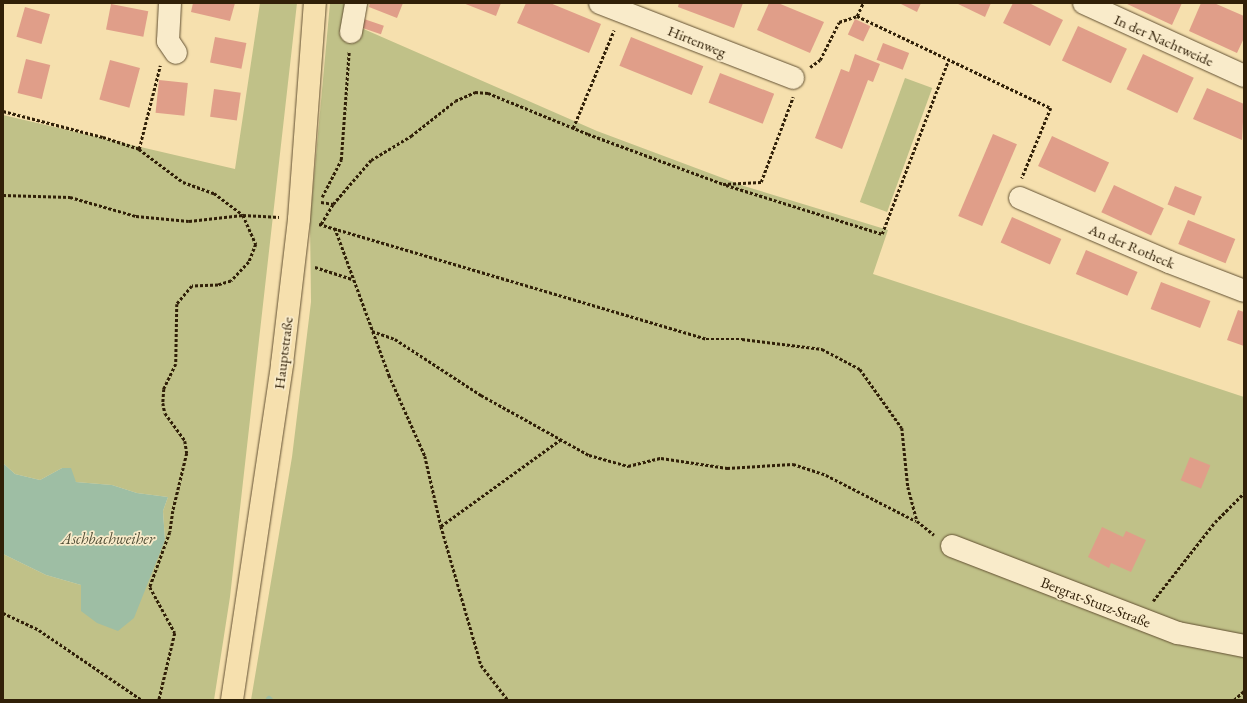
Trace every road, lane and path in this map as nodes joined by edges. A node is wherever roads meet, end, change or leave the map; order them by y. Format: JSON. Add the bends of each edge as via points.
{"nodes":[{"id":1,"x":170,"y":3,"type":"edge"},
{"id":2,"x":316,"y":3,"type":"edge"},
{"id":3,"x":356,"y":3,"type":"edge"},
{"id":4,"x":600,"y":3,"type":"edge"},
{"id":5,"x":863,"y":3,"type":"edge"},
{"id":6,"x":1084,"y":3,"type":"edge"},
{"id":7,"x":622,"y":12,"type":"junction"},
{"id":8,"x":857,"y":16,"type":"junction"},
{"id":9,"x":351,"y":32,"type":"joint"},
{"id":10,"x":176,"y":53,"type":"joint"},
{"id":11,"x":948,"y":61,"type":"junction"},
{"id":12,"x":1244,"y":76,"type":"edge"},
{"id":13,"x":793,"y":78,"type":"junction"},
{"id":14,"x":3,"y":111,"type":"edge"},
{"id":15,"x":572,"y":128,"type":"junction"},
{"id":16,"x":140,"y":149,"type":"junction"},
{"id":17,"x":723,"y":184,"type":"junction"},
{"id":18,"x":3,"y":195,"type":"edge"},
{"id":19,"x":1020,"y":198,"type":"joint"},
{"id":20,"x":320,"y":202,"type":"junction"},
{"id":21,"x":333,"y":204,"type":"junction"},
{"id":22,"x":318,"y":207,"type":"dead end"},
{"id":23,"x":243,"y":215,"type":"junction"},
{"id":24,"x":320,"y":224,"type":"dead end"},
{"id":25,"x":310,"y":265,"type":"dead end"},
{"id":26,"x":352,"y":279,"type":"junction"},
{"id":27,"x":1244,"y":291,"type":"edge"},
{"id":28,"x":372,"y":331,"type":"junction"},
{"id":29,"x":560,"y":440,"type":"junction"},
{"id":30,"x":1244,"y":493,"type":"edge"},
{"id":31,"x":916,"y":521,"type":"junction"},
{"id":32,"x":441,"y":526,"type":"junction"},
{"id":33,"x":952,"y":546,"type":"joint"},
{"id":34,"x":3,"y":613,"type":"edge"},
{"id":35,"x":1139,"y":618,"type":"junction"},
{"id":36,"x":1244,"y":646,"type":"edge"},
{"id":37,"x":1244,"y":692,"type":"edge"},
{"id":38,"x":142,"y":700,"type":"edge"},
{"id":39,"x":159,"y":700,"type":"edge"},
{"id":40,"x":232,"y":700,"type":"edge"},
{"id":41,"x":508,"y":700,"type":"edge"},
{"id":42,"x":1234,"y":700,"type":"edge"}],
"edges":[{"from":1,"to":10,"type":"street","via":[[168,41]]},
{"from":2,"to":40,"type":"main road","name":"Hauptstraße","via":[[299,219],[282,364]]},
{"from":3,"to":9,"type":"street"},
{"from":4,"to":7,"type":"street","name":"Hirtenweg"},
{"from":5,"to":8,"type":"path"},
{"from":6,"to":12,"type":"street","name":"In der Nachtweide"},
{"from":7,"to":13,"type":"street","name":"Hirtenweg"},
{"from":7,"to":15,"type":"path"},
{"from":8,"to":11,"type":"path"},
{"from":8,"to":13,"type":"path","via":[[839,22],[820,60]]},
{"from":9,"to":20,"type":"path","via":[[341,160]]},
{"from":10,"to":16,"type":"path","via":[[160,66]]},
{"from":11,"to":17,"type":"path","via":[[882,234]]},
{"from":11,"to":19,"type":"path","via":[[1051,108],[1022,174]]},
{"from":13,"to":17,"type":"path","via":[[793,99],[761,182]]},
{"from":14,"to":16,"type":"path"},
{"from":15,"to":17,"type":"path"},
{"from":15,"to":21,"type":"path","via":[[488,93],[475,92],[455,101],[411,136],[383,150],[371,160]]},
{"from":16,"to":23,"type":"path","via":[[183,182],[214,193]]},
{"from":18,"to":23,"type":"path","via":[[70,197],[136,216],[189,221]]},
{"from":19,"to":27,"type":"street","name":"An der Rotheck"},
{"from":20,"to":21,"type":"path"},
{"from":20,"to":22,"type":"path"},
{"from":21,"to":24,"type":"path"},
{"from":23,"to":39,"type":"path","via":[[256,244],[249,262],[231,281],[218,285],[192,286],[177,304],[176,364],[164,390],[163,403],[165,414],[186,441],[188,453],[170,532],[150,587],[175,633]]},
{"from":25,"to":26,"type":"path"},
{"from":26,"to":28,"type":"path"},
{"from":26,"to":31,"type":"path","via":[[335,228],[552,292],[658,327],[706,339],[742,339],[822,349],[860,369],[902,428],[908,487]]},
{"from":28,"to":29,"type":"path","via":[[395,339],[480,395]]},
{"from":28,"to":32,"type":"path","via":[[388,375],[425,456]]},
{"from":29,"to":31,"type":"path","via":[[588,455],[628,466],[661,458],[726,468],[793,464],[826,475]]},
{"from":29,"to":32,"type":"path"},
{"from":30,"to":35,"type":"path","via":[[1215,522]]},
{"from":31,"to":33,"type":"path"},
{"from":32,"to":41,"type":"path","via":[[481,665]]},
{"from":33,"to":35,"type":"street","name":"Bergrat-Stutz-Straße"},
{"from":34,"to":38,"type":"path","via":[[39,630]]},
{"from":35,"to":36,"type":"street","name":"Bergrat-Stutz-Straße","via":[[1178,633]]},
{"from":37,"to":42,"type":"path"}]}
